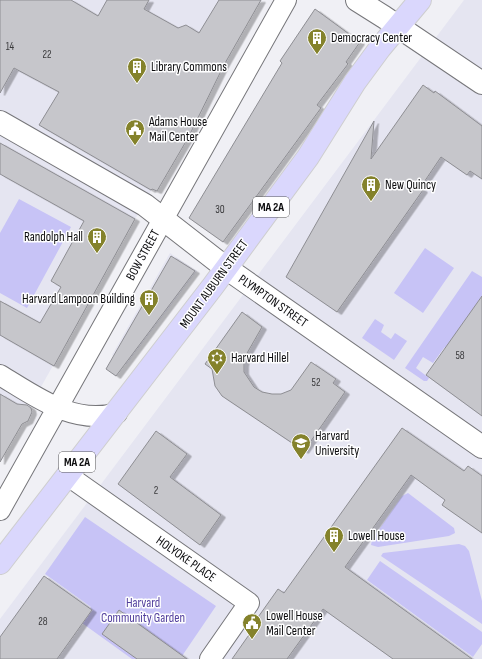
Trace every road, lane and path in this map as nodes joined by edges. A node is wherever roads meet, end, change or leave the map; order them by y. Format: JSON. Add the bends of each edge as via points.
{"nodes":[{"id":1,"x":286,"y":0,"type":"edge"},
{"id":2,"x":357,"y":0,"type":"edge"},
{"id":3,"x":420,"y":0,"type":"edge"},
{"id":4,"x":398,"y":26,"type":"junction"},
{"id":5,"x":482,"y":83,"type":"edge"},
{"id":6,"x":0,"y":122,"type":"edge"},
{"id":7,"x":164,"y":219,"type":"junction"},
{"id":8,"x":226,"y":268,"type":"junction"},
{"id":9,"x":0,"y":375,"type":"edge"},
{"id":10,"x":58,"y":407,"type":"junction"},
{"id":11,"x":117,"y":413,"type":"junction"},
{"id":12,"x":482,"y":447,"type":"edge"},
{"id":13,"x":67,"y":475,"type":"junction"},
{"id":14,"x":0,"y":510,"type":"edge"},
{"id":15,"x":0,"y":563,"type":"edge"},
{"id":16,"x":210,"y":659,"type":"edge"}],
"edges":[{"from":1,"to":7,"type":"street","name":"BOW STREET"},
{"from":2,"to":4,"type":"street"},
{"from":3,"to":4,"type":"main road","name":"MOUNT AUBURN STREET","number":"MA 2A"},
{"from":4,"to":5,"type":"street"},
{"from":4,"to":8,"type":"main road","name":"MOUNT AUBURN STREET","number":"MA 2A","via":[[355,82],[308,157]]},
{"from":6,"to":7,"type":"street","name":"PLYMPTON STREET","via":[[146,205]]},
{"from":7,"to":8,"type":"street","name":"PLYMPTON STREET"},
{"from":7,"to":10,"type":"street","name":"BOW STREET"},
{"from":8,"to":11,"type":"main road","name":"MOUNT AUBURN STREET","number":"MA 2A"},
{"from":8,"to":12,"type":"street","name":"PLYMPTON STREET"},
{"from":9,"to":10,"type":"street"},
{"from":10,"to":11,"type":"street","via":[[89,416],[104,417]]},
{"from":10,"to":14,"type":"street","name":"BOW STREET"},
{"from":11,"to":13,"type":"main road","name":"MOUNT AUBURN STREET","number":"MA 2A"},
{"from":13,"to":15,"type":"main road","name":"MOUNT AUBURN STREET","number":"MA 2A"},
{"from":13,"to":16,"type":"street","name":"HOLYOKE PLACE","via":[[249,603]]}]}
